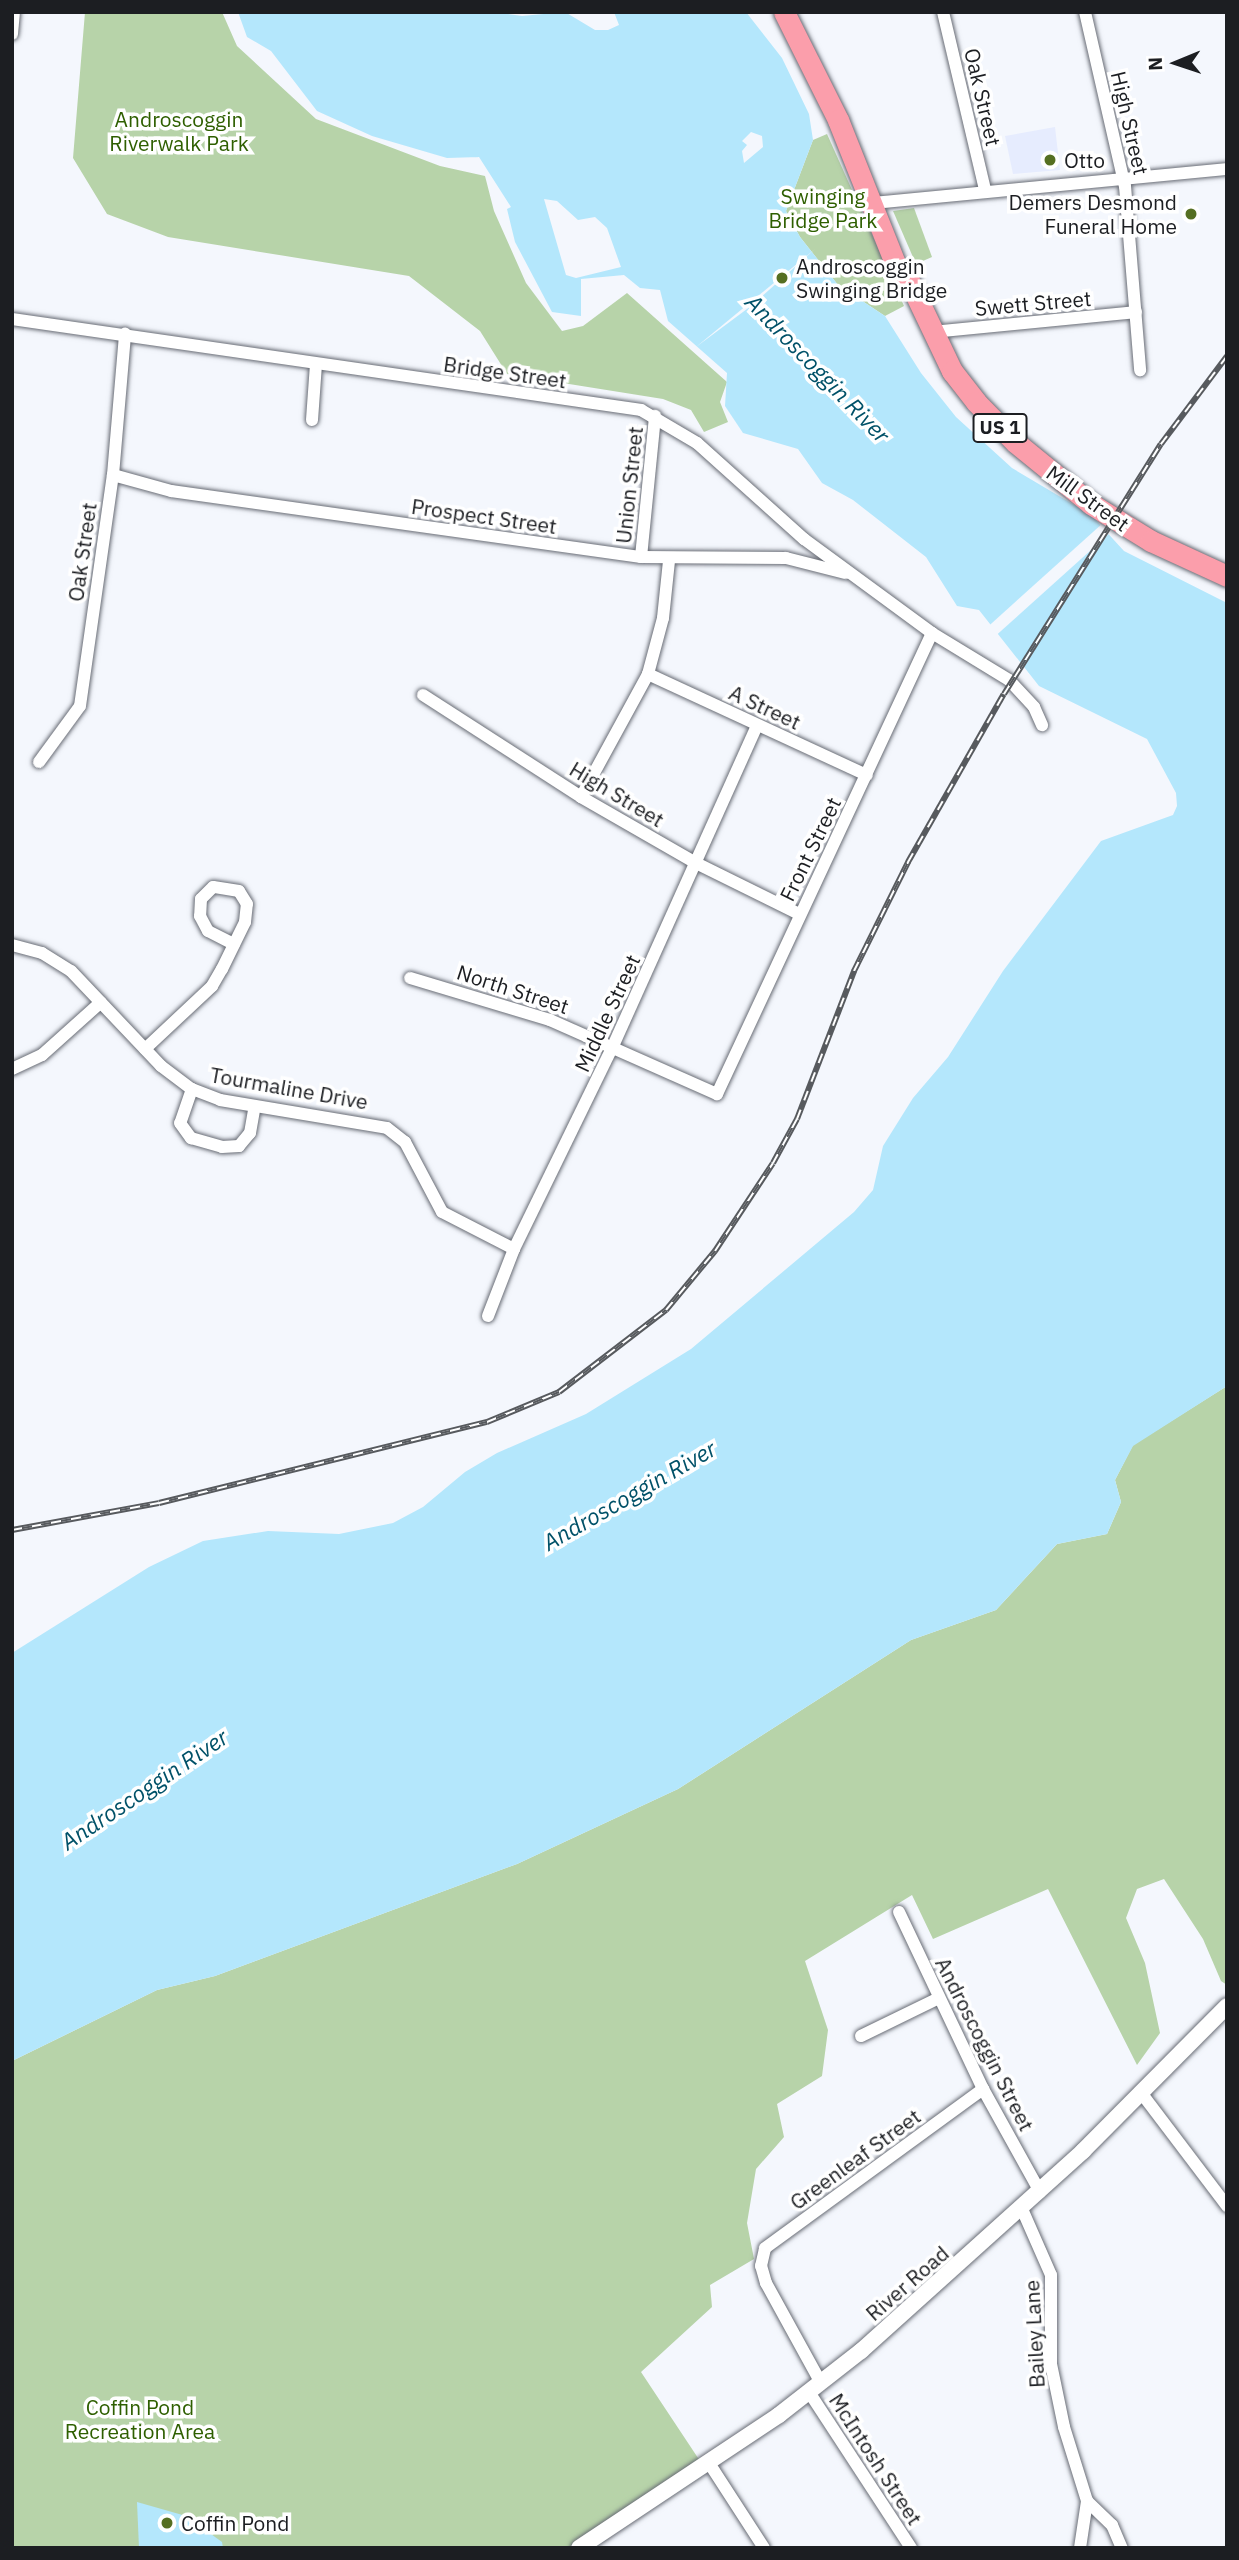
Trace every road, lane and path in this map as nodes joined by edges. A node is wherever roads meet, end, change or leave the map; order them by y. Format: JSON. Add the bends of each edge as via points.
{"nodes":[{"id":1,"x":14,"y":12,"type":"edge"},
{"id":2,"x":784,"y":12,"type":"edge"},
{"id":3,"x":943,"y":12,"type":"edge"},
{"id":4,"x":1085,"y":12,"type":"edge"},
{"id":5,"x":12,"y":34,"type":"edge"},
{"id":6,"x":1227,"y":169,"type":"edge"},
{"id":7,"x":1122,"y":179,"type":"junction"},
{"id":8,"x":985,"y":190,"type":"junction"},
{"id":9,"x":875,"y":205,"type":"junction"},
{"id":10,"x":1136,"y":312,"type":"junction"},
{"id":11,"x":12,"y":319,"type":"edge"},
{"id":12,"x":933,"y":332,"type":"junction"},
{"id":13,"x":125,"y":334,"type":"junction"},
{"id":14,"x":316,"y":365,"type":"junction"},
{"id":15,"x":1139,"y":370,"type":"dead end"},
{"id":16,"x":655,"y":416,"type":"junction"},
{"id":17,"x":312,"y":420,"type":"dead end"},
{"id":18,"x":113,"y":475,"type":"junction"},
{"id":19,"x":641,"y":557,"type":"junction"},
{"id":20,"x":669,"y":561,"type":"junction"},
{"id":21,"x":851,"y":575,"type":"junction"},
{"id":22,"x":1227,"y":576,"type":"edge"},
{"id":23,"x":927,"y":629,"type":"junction"},
{"id":24,"x":648,"y":674,"type":"junction"},
{"id":25,"x":423,"y":695,"type":"dead end"},
{"id":26,"x":1042,"y":725,"type":"dead end"},
{"id":27,"x":757,"y":726,"type":"junction"},
{"id":28,"x":39,"y":762,"type":"dead end"},
{"id":29,"x":867,"y":775,"type":"junction"},
{"id":30,"x":581,"y":797,"type":"junction"},
{"id":31,"x":696,"y":863,"type":"junction"},
{"id":32,"x":799,"y":914,"type":"junction"},
{"id":33,"x":234,"y":944,"type":"junction"},
{"id":34,"x":12,"y":945,"type":"edge"},
{"id":35,"x":410,"y":978,"type":"dead end"},
{"id":36,"x":101,"y":1002,"type":"junction"},
{"id":37,"x":614,"y":1046,"type":"junction"},
{"id":38,"x":145,"y":1049,"type":"junction"},
{"id":39,"x":12,"y":1069,"type":"edge"},
{"id":40,"x":192,"y":1089,"type":"junction"},
{"id":41,"x":717,"y":1094,"type":"joint"},
{"id":42,"x":255,"y":1106,"type":"junction"},
{"id":43,"x":514,"y":1250,"type":"junction"},
{"id":44,"x":488,"y":1316,"type":"dead end"},
{"id":45,"x":900,"y":1912,"type":"dead end"},
{"id":46,"x":939,"y":1998,"type":"junction"},
{"id":47,"x":1227,"y":2006,"type":"edge"},
{"id":48,"x":861,"y":2036,"type":"dead end"},
{"id":49,"x":982,"y":2089,"type":"junction"},
{"id":50,"x":1142,"y":2094,"type":"junction"},
{"id":51,"x":1040,"y":2192,"type":"junction"},
{"id":52,"x":1227,"y":2206,"type":"edge"},
{"id":53,"x":1022,"y":2209,"type":"junction"},
{"id":54,"x":761,"y":2266,"type":"joint"},
{"id":55,"x":815,"y":2387,"type":"junction"},
{"id":56,"x":709,"y":2463,"type":"junction"},
{"id":57,"x":1087,"y":2501,"type":"junction"},
{"id":58,"x":579,"y":2548,"type":"edge"},
{"id":59,"x":764,"y":2548,"type":"edge"},
{"id":60,"x":911,"y":2548,"type":"edge"},
{"id":61,"x":1080,"y":2548,"type":"edge"},
{"id":62,"x":1122,"y":2548,"type":"edge"}],
"edges":[{"from":1,"to":5,"type":"street"},
{"from":2,"to":9,"type":"highway","name":"Mill Street","number":"US 1"},
{"from":3,"to":8,"type":"street","name":"Oak Street"},
{"from":4,"to":7,"type":"street","name":"High Street"},
{"from":6,"to":7,"type":"street"},
{"from":7,"to":8,"type":"street"},
{"from":7,"to":10,"type":"street","name":"High Street"},
{"from":8,"to":9,"type":"street"},
{"from":9,"to":12,"type":"highway","name":"Mill Street","number":"US 1","via":[[880,232]]},
{"from":10,"to":12,"type":"street","name":"Swett Street"},
{"from":10,"to":15,"type":"street","name":"High Street"},
{"from":11,"to":13,"type":"street","name":"Bridge Street"},
{"from":12,"to":22,"type":"highway","name":"Mill Street","number":"US 1","via":[[952,371],[976,402],[1055,476],[1151,541]]},
{"from":13,"to":14,"type":"street","name":"Bridge Street"},
{"from":13,"to":18,"type":"street","name":"Oak Street"},
{"from":14,"to":16,"type":"street","name":"Bridge Street","via":[[641,410]]},
{"from":14,"to":17,"type":"street"},
{"from":16,"to":19,"type":"street","name":"Union Street"},
{"from":16,"to":21,"type":"street","name":"Bridge Street","via":[[697,443]]},
{"from":18,"to":19,"type":"street","name":"Prospect Street","via":[[171,491]]},
{"from":18,"to":28,"type":"street","name":"Oak Street","via":[[80,706]]},
{"from":19,"to":20,"type":"street","name":"Prospect Street"},
{"from":20,"to":21,"type":"street","name":"Prospect Street","via":[[774,558]]},
{"from":20,"to":24,"type":"street","via":[[663,618]]},
{"from":21,"to":23,"type":"street","name":"Bridge Street"},
{"from":23,"to":26,"type":"street","name":"Bridge Street","via":[[1009,680],[1034,707]]},
{"from":23,"to":29,"type":"street","name":"Front Street"},
{"from":24,"to":27,"type":"street","name":"A Street"},
{"from":24,"to":30,"type":"street"},
{"from":25,"to":30,"type":"street","name":"High Street"},
{"from":27,"to":29,"type":"street","name":"A Street"},
{"from":27,"to":31,"type":"street","name":"Middle Street"},
{"from":29,"to":32,"type":"street","name":"Front Street"},
{"from":30,"to":31,"type":"street","name":"High Street"},
{"from":31,"to":32,"type":"street","name":"High Street"},
{"from":31,"to":37,"type":"street","name":"Middle Street"},
{"from":32,"to":41,"type":"street","name":"Front Street"},
{"from":33,"to":33,"type":"street","via":[[247,904],[231,886],[213,887],[201,899],[200,916],[208,930]]},
{"from":33,"to":38,"type":"street","via":[[212,986]]},
{"from":34,"to":36,"type":"street","name":"Tourmaline Drive","via":[[42,953],[71,971]]},
{"from":35,"to":37,"type":"street","name":"North Street","via":[[550,1020]]},
{"from":36,"to":38,"type":"street","name":"Tourmaline Drive"},
{"from":36,"to":39,"type":"street","via":[[42,1055]]},
{"from":37,"to":41,"type":"street","name":"North Street"},
{"from":37,"to":43,"type":"street","name":"Middle Street"},
{"from":38,"to":40,"type":"street","name":"Tourmaline Drive"},
{"from":40,"to":42,"type":"street","name":"Tourmaline Drive"},
{"from":40,"to":42,"type":"street","via":[[180,1123],[191,1138],[212,1144],[232,1148],[245,1141]]},
{"from":42,"to":43,"type":"street","name":"Tourmaline Drive","via":[[387,1128],[405,1142],[442,1212]]},
{"from":43,"to":44,"type":"street","name":"Middle Street"},
{"from":45,"to":46,"type":"street","name":"Androscoggin Street"},
{"from":46,"to":48,"type":"street"},
{"from":46,"to":49,"type":"street","name":"Androscoggin Street"},
{"from":47,"to":50,"type":"street","name":"River Road"},
{"from":49,"to":51,"type":"street","name":"Androscoggin Street"},
{"from":49,"to":54,"type":"street","name":"Greenleaf Street","via":[[765,2248]]},
{"from":50,"to":51,"type":"street","name":"River Road"},
{"from":50,"to":52,"type":"street"},
{"from":51,"to":53,"type":"street","name":"River Road"},
{"from":53,"to":55,"type":"street","name":"River Road"},
{"from":53,"to":57,"type":"street","name":"Bailey Lane","via":[[1051,2275],[1051,2364]]},
{"from":54,"to":55,"type":"street","name":"McIntosh Street"},
{"from":55,"to":56,"type":"street","name":"River Road"},
{"from":55,"to":60,"type":"street","name":"McIntosh Street"},
{"from":56,"to":58,"type":"street","name":"River Road"},
{"from":56,"to":59,"type":"street"},
{"from":57,"to":61,"type":"street","name":"Bailey Lane"},
{"from":57,"to":62,"type":"street","name":"Bailey Lane","via":[[1112,2525]]}]}
